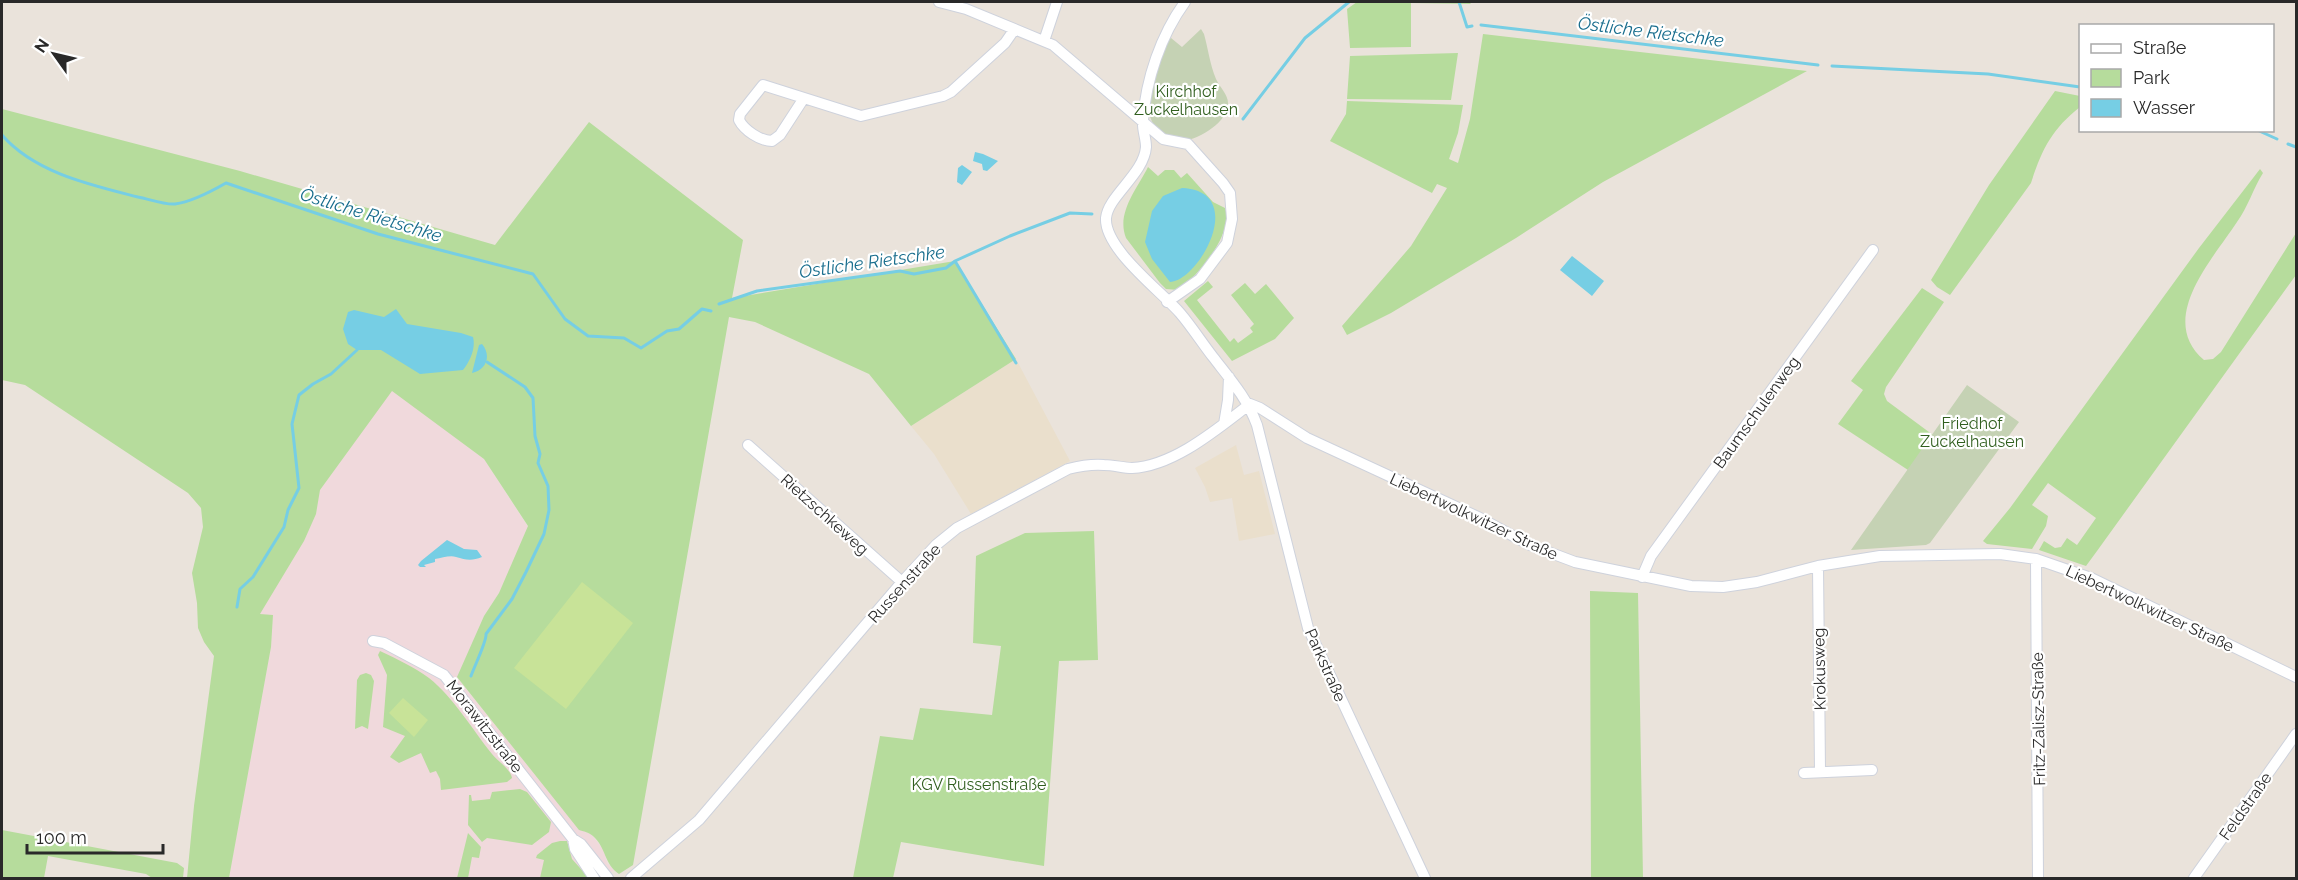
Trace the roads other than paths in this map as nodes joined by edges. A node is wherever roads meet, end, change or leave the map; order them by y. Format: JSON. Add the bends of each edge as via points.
{"nodes":[{"id":1,"x":939,"y":2,"type":"edge"},
{"id":2,"x":1057,"y":2,"type":"edge"},
{"id":3,"x":1185,"y":2,"type":"edge"},
{"id":4,"x":1014,"y":30,"type":"junction"},
{"id":5,"x":1044,"y":41,"type":"junction"},
{"id":6,"x":804,"y":99,"type":"junction"},
{"id":7,"x":1143,"y":123,"type":"junction"},
{"id":8,"x":1874,"y":250,"type":"dead end"},
{"id":9,"x":1167,"y":302,"type":"junction"},
{"id":10,"x":1229,"y":376,"type":"junction"},
{"id":11,"x":1250,"y":404,"type":"junction"},
{"id":12,"x":1224,"y":424,"type":"junction"},
{"id":13,"x":748,"y":445,"type":"dead end"},
{"id":14,"x":2036,"y":559,"type":"junction"},
{"id":15,"x":1818,"y":566,"type":"junction"},
{"id":16,"x":1642,"y":577,"type":"junction"},
{"id":17,"x":902,"y":582,"type":"junction"},
{"id":18,"x":373,"y":641,"type":"dead end"},
{"id":19,"x":2296,"y":677,"type":"edge"},
{"id":20,"x":2296,"y":734,"type":"edge"},
{"id":21,"x":1872,"y":770,"type":"dead end"},
{"id":22,"x":1820,"y":771,"type":"junction"},
{"id":23,"x":1804,"y":772,"type":"dead end"},
{"id":24,"x":573,"y":839,"type":"junction"},
{"id":25,"x":594,"y":879,"type":"edge"},
{"id":26,"x":608,"y":879,"type":"edge"},
{"id":27,"x":631,"y":879,"type":"edge"},
{"id":28,"x":1425,"y":879,"type":"edge"},
{"id":29,"x":2038,"y":879,"type":"edge"},
{"id":30,"x":2194,"y":879,"type":"edge"}],
"edges":[{"from":1,"to":4,"type":"street"},
{"from":2,"to":5,"type":"street"},
{"from":3,"to":7,"type":"street","via":[[1152,70]]},
{"from":4,"to":5,"type":"street"},
{"from":4,"to":6,"type":"street","via":[[1005,43],[943,96],[861,116]]},
{"from":5,"to":7,"type":"street"},
{"from":6,"to":6,"type":"street","via":[[764,85],[739,120],[742,126],[772,141]]},
{"from":7,"to":9,"type":"street","via":[[1144,154],[1108,210],[1107,222],[1128,261]]},
{"from":7,"to":9,"type":"street","via":[[1163,139],[1188,144],[1230,193],[1232,219],[1227,243],[1196,283]]},
{"from":8,"to":16,"type":"street","name":"Baumschulenweg","via":[[1651,556]]},
{"from":9,"to":10,"type":"street"},
{"from":10,"to":11,"type":"street"},
{"from":10,"to":12,"type":"street"},
{"from":11,"to":12,"type":"street","name":"Russenstraße"},
{"from":11,"to":16,"type":"street","name":"Liebertwolkwitzer Straße","via":[[1307,438],[1530,545],[1575,562]]},
{"from":11,"to":28,"type":"street","name":"Parkstraße","via":[[1308,628]]},
{"from":12,"to":17,"type":"street","name":"Russenstraße","via":[[1161,463],[1131,468],[1082,465],[1059,473],[957,528]]},
{"from":13,"to":17,"type":"street","name":"Rietzschkeweg"},
{"from":14,"to":15,"type":"street","name":"Liebertwolkwitzer Straße","via":[[2000,554],[1911,555]]},
{"from":14,"to":19,"type":"street","name":"Liebertwolkwitzer Straße","via":[[2091,578]]},
{"from":14,"to":29,"type":"street","name":"Fritz-Zalisz-Straße"},
{"from":15,"to":16,"type":"street","name":"Liebertwolkwitzer Straße","via":[[1723,587]]},
{"from":15,"to":22,"type":"street","name":"Krokusweg"},
{"from":17,"to":27,"type":"street","name":"Russenstraße","via":[[699,820]]},
{"from":18,"to":24,"type":"street","name":"Morawitzstraße","via":[[444,675]]},
{"from":20,"to":30,"type":"street","name":"Feldstraße"},
{"from":21,"to":22,"type":"street"},
{"from":22,"to":23,"type":"street"},
{"from":24,"to":25,"type":"street","name":"Morawitzstraße"},
{"from":24,"to":26,"type":"street","name":"Morawitzstraße"}]}
